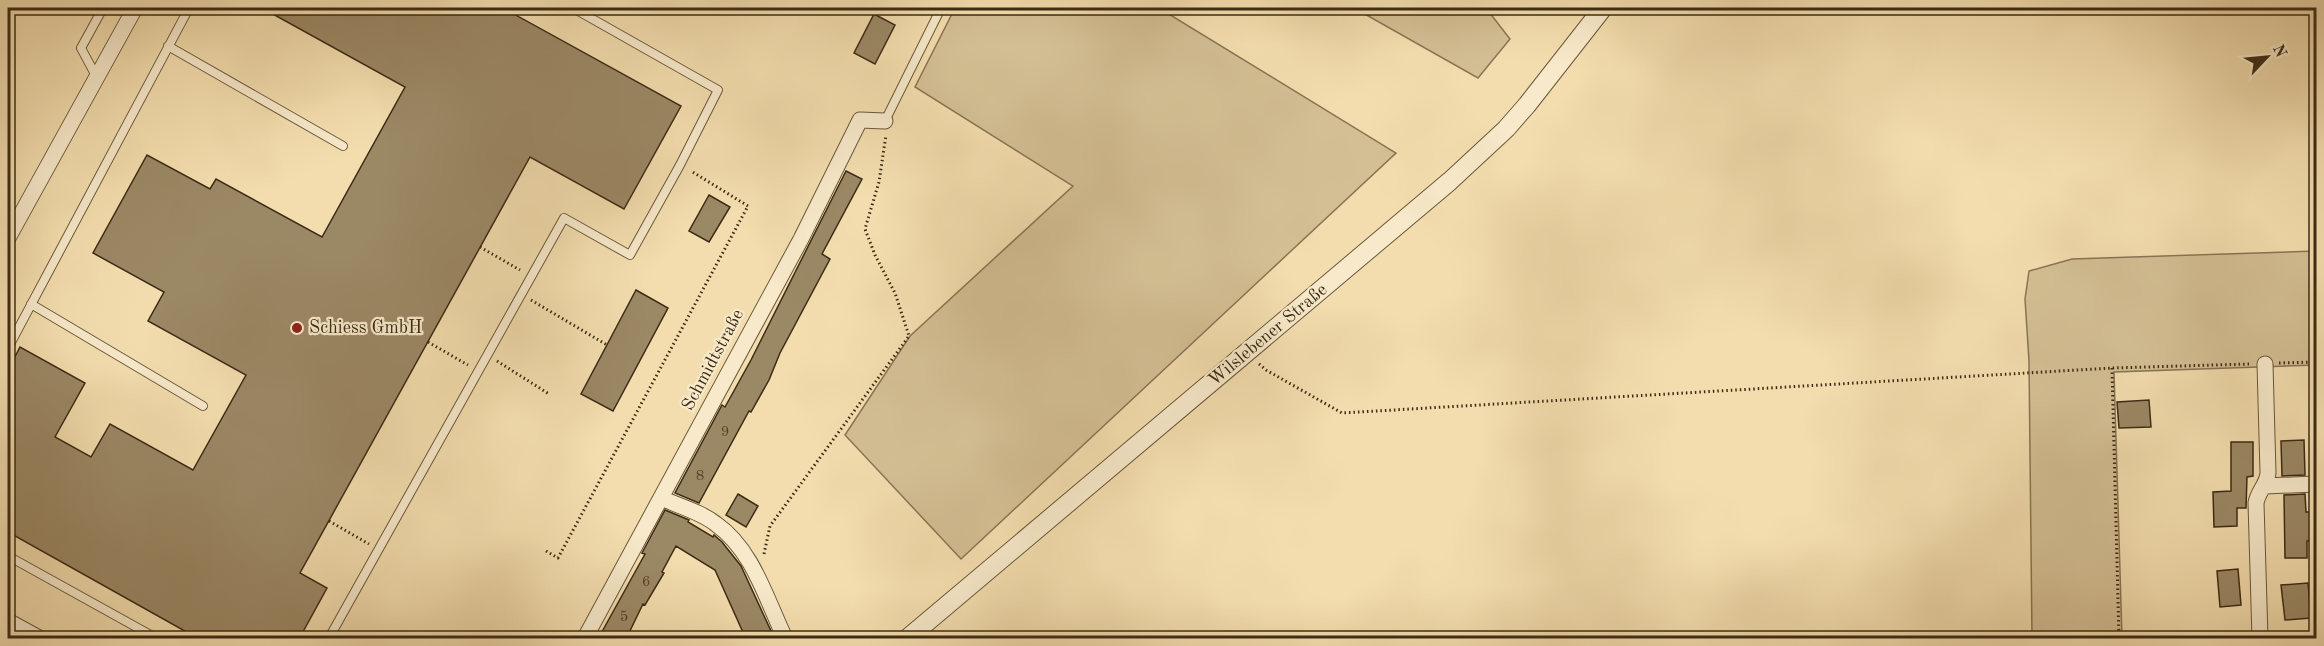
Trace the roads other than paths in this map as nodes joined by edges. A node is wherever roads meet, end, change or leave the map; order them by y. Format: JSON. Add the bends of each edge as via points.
{"nodes":[{"id":1,"x":103,"y":8,"type":"edge"},
{"id":2,"x":135,"y":8,"type":"edge"},
{"id":3,"x":189,"y":8,"type":"edge"},
{"id":4,"x":573,"y":8,"type":"edge"},
{"id":5,"x":941,"y":8,"type":"edge"},
{"id":6,"x":1603,"y":8,"type":"edge"},
{"id":7,"x":168,"y":46,"type":"junction"},
{"id":8,"x":97,"y":78,"type":"junction"},
{"id":9,"x":885,"y":122,"type":"joint"},
{"id":10,"x":343,"y":146,"type":"dead end"},
{"id":11,"x":8,"y":238,"type":"edge"},
{"id":12,"x":31,"y":304,"type":"junction"},
{"id":13,"x":8,"y":348,"type":"edge"},
{"id":14,"x":2265,"y":364,"type":"road end"},
{"id":15,"x":203,"y":406,"type":"dead end"},
{"id":16,"x":2316,"y":484,"type":"edge"},
{"id":17,"x":2265,"y":486,"type":"junction"},
{"id":18,"x":661,"y":498,"type":"junction"},
{"id":19,"x":8,"y":556,"type":"edge"},
{"id":20,"x":8,"y":621,"type":"edge"},
{"id":21,"x":783,"y":638,"type":"edge"},
{"id":22,"x":39,"y":639,"type":"edge"},
{"id":23,"x":156,"y":639,"type":"edge"},
{"id":24,"x":329,"y":639,"type":"edge"},
{"id":25,"x":585,"y":639,"type":"edge"},
{"id":26,"x":908,"y":639,"type":"edge"},
{"id":27,"x":2260,"y":639,"type":"edge"}],
"edges":[{"from":1,"to":8,"type":"lane","via":[[81,48]]},
{"from":2,"to":8,"type":"street"},
{"from":3,"to":7,"type":"lane"},
{"from":4,"to":24,"type":"lane","via":[[718,90],[630,255],[564,218]]},
{"from":5,"to":9,"type":"lane"},
{"from":6,"to":26,"type":"street","name":"Wilslebener Straße","via":[[1506,129],[1450,181]]},
{"from":7,"to":10,"type":"lane"},
{"from":7,"to":12,"type":"lane"},
{"from":8,"to":11,"type":"street"},
{"from":9,"to":18,"type":"street","name":"Schmidtstraße","via":[[860,120],[801,239]]},
{"from":12,"to":13,"type":"lane"},
{"from":12,"to":15,"type":"lane"},
{"from":14,"to":17,"type":"street"},
{"from":16,"to":17,"type":"street"},
{"from":17,"to":27,"type":"street","via":[[2258,492],[2256,503]]},
{"from":18,"to":21,"type":"street","via":[[715,523],[737,542],[765,590]]},
{"from":18,"to":25,"type":"street","name":"Schmidtstraße"},
{"from":19,"to":23,"type":"lane"},
{"from":20,"to":22,"type":"street"}]}
